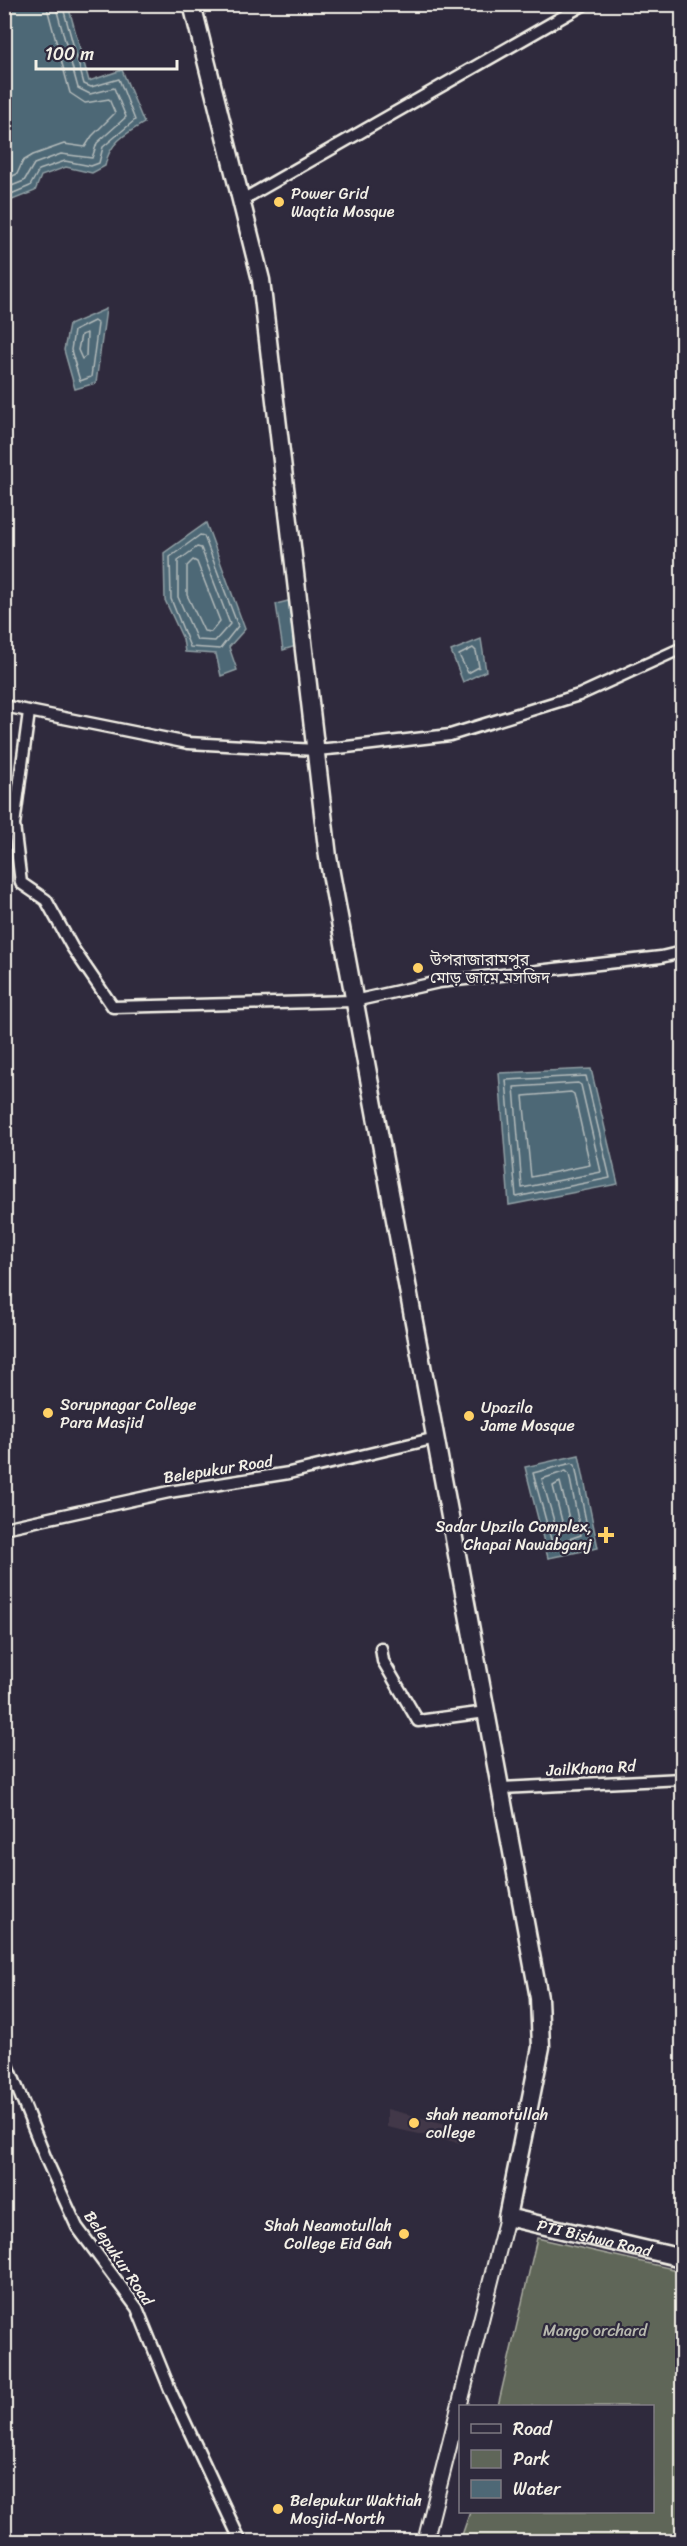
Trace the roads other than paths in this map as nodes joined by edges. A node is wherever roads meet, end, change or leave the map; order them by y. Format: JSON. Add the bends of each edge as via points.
{"nodes":[{"id":1,"x":192,"y":4,"type":"edge"},
{"id":2,"x":585,"y":4,"type":"edge"},
{"id":3,"x":242,"y":200,"type":"junction"},
{"id":4,"x":682,"y":648,"type":"edge"},
{"id":5,"x":4,"y":706,"type":"edge"},
{"id":6,"x":29,"y":712,"type":"junction"},
{"id":7,"x":316,"y":750,"type":"junction"},
{"id":8,"x":682,"y":952,"type":"edge"},
{"id":9,"x":354,"y":1001,"type":"junction"},
{"id":10,"x":436,"y":1438,"type":"junction"},
{"id":11,"x":4,"y":1528,"type":"edge"},
{"id":12,"x":381,"y":1648,"type":"dead end"},
{"id":13,"x":486,"y":1712,"type":"junction"},
{"id":14,"x":682,"y":1779,"type":"edge"},
{"id":15,"x":502,"y":1788,"type":"junction"},
{"id":16,"x":4,"y":2055,"type":"edge"},
{"id":17,"x":507,"y":2217,"type":"junction"},
{"id":18,"x":682,"y":2259,"type":"edge"},
{"id":19,"x":459,"y":2405,"type":"edge"},
{"id":20,"x":459,"y":2407,"type":"edge"},
{"id":21,"x":241,"y":2541,"type":"edge"},
{"id":22,"x":425,"y":2541,"type":"edge"}],
"edges":[{"from":1,"to":3,"type":"highway"},
{"from":2,"to":3,"type":"street"},
{"from":3,"to":7,"type":"highway","via":[[261,280]]},
{"from":4,"to":7,"type":"street","via":[[579,695],[450,735]]},
{"from":5,"to":6,"type":"street"},
{"from":6,"to":7,"type":"street","via":[[188,743]]},
{"from":6,"to":9,"type":"street","via":[[14,825],[21,883],[46,900],[72,947],[114,1007]]},
{"from":7,"to":9,"type":"highway","via":[[328,857]]},
{"from":8,"to":9,"type":"street","via":[[439,982]]},
{"from":9,"to":10,"type":"highway"},
{"from":10,"to":11,"type":"street","name":"Belepukur Road","via":[[289,1473],[169,1492]]},
{"from":10,"to":13,"type":"highway"},
{"from":12,"to":13,"type":"street","via":[[383,1660],[418,1721]]},
{"from":13,"to":15,"type":"highway"},
{"from":14,"to":15,"type":"street","name":"JailKhana Rd"},
{"from":15,"to":17,"type":"highway","via":[[539,1998],[541,2047]]},
{"from":16,"to":21,"type":"street","name":"Belepukur Road","via":[[77,2227],[137,2308],[171,2392]]},
{"from":17,"to":18,"type":"highway","name":"PTI Bishwa Road"},
{"from":17,"to":19,"type":"main road"},
{"from":20,"to":22,"type":"main road"}]}
